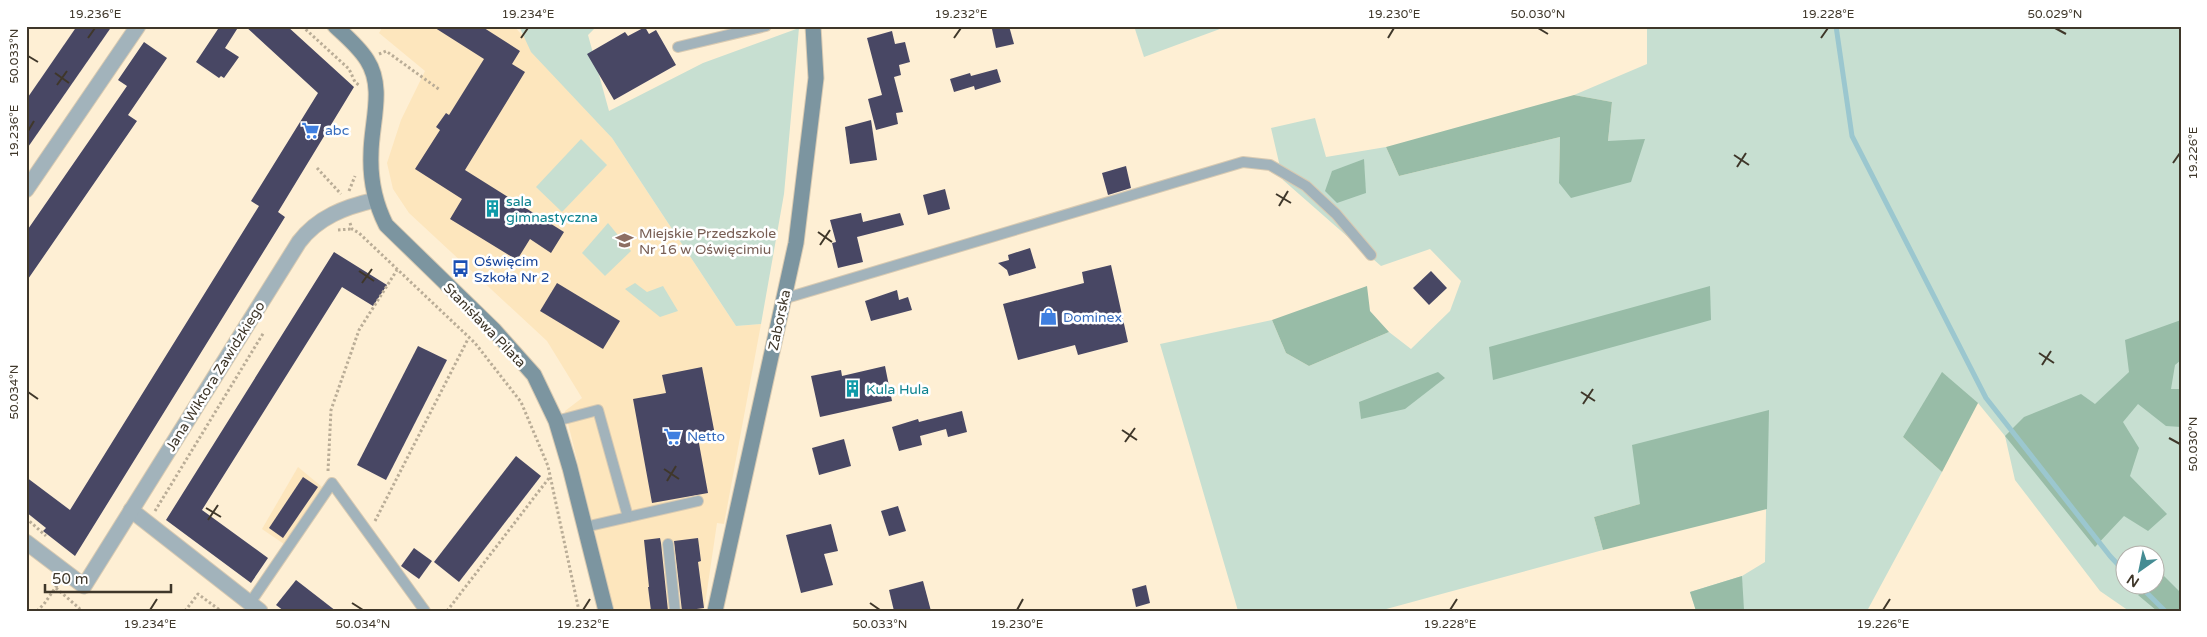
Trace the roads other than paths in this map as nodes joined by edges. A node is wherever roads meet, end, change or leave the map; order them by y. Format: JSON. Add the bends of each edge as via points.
{"nodes":[{"id":1,"x":138,"y":26,"type":"edge"},
{"id":2,"x":336,"y":26,"type":"edge"},
{"id":3,"x":766,"y":26,"type":"edge"},
{"id":4,"x":813,"y":26,"type":"edge"},
{"id":5,"x":678,"y":46,"type":"dead end"},
{"id":6,"x":26,"y":190,"type":"edge"},
{"id":7,"x":375,"y":200,"type":"junction"},
{"id":8,"x":1371,"y":255,"type":"dead end"},
{"id":9,"x":783,"y":300,"type":"junction"},
{"id":10,"x":556,"y":421,"type":"junction"},
{"id":11,"x":698,"y":501,"type":"dead end"},
{"id":12,"x":131,"y":510,"type":"junction"},
{"id":13,"x":628,"y":517,"type":"junction"},
{"id":14,"x":586,"y":527,"type":"junction"},
{"id":15,"x":26,"y":542,"type":"edge"},
{"id":16,"x":668,"y":544,"type":"dead end"},
{"id":17,"x":255,"y":607,"type":"edge"},
{"id":18,"x":425,"y":611,"type":"edge"},
{"id":19,"x":606,"y":611,"type":"edge"},
{"id":20,"x":675,"y":611,"type":"edge"},
{"id":21,"x":715,"y":611,"type":"edge"}],
"edges":[{"from":1,"to":6,"type":"street"},
{"from":2,"to":7,"type":"street","name":"Stanisława Pilata","via":[[368,60],[374,76],[377,93],[371,155]]},
{"from":3,"to":5,"type":"lane"},
{"from":4,"to":9,"type":"street","name":"Zaborska","via":[[816,78],[796,243]]},
{"from":7,"to":10,"type":"street","name":"Stanisława Pilata","via":[[386,225],[494,330],[534,375]]},
{"from":7,"to":12,"type":"street","name":"Jana Wiktora Zawidzkiego","via":[[346,207],[308,230]]},
{"from":8,"to":9,"type":"lane","via":[[1336,214],[1306,186],[1270,165],[1243,162]]},
{"from":9,"to":21,"type":"street","name":"Zaborska"},
{"from":10,"to":13,"type":"lane","via":[[598,410]]},
{"from":10,"to":14,"type":"street","name":"Stanisława Pilata"},
{"from":11,"to":13,"type":"lane"},
{"from":12,"to":15,"type":"street","name":"Jana Wiktora Zawidzkiego","via":[[84,586]]},
{"from":12,"to":17,"type":"street"},
{"from":13,"to":14,"type":"lane"},
{"from":14,"to":19,"type":"street","name":"Stanisława Pilata"},
{"from":16,"to":20,"type":"lane"},
{"from":17,"to":18,"type":"lane","via":[[332,482]]}]}
